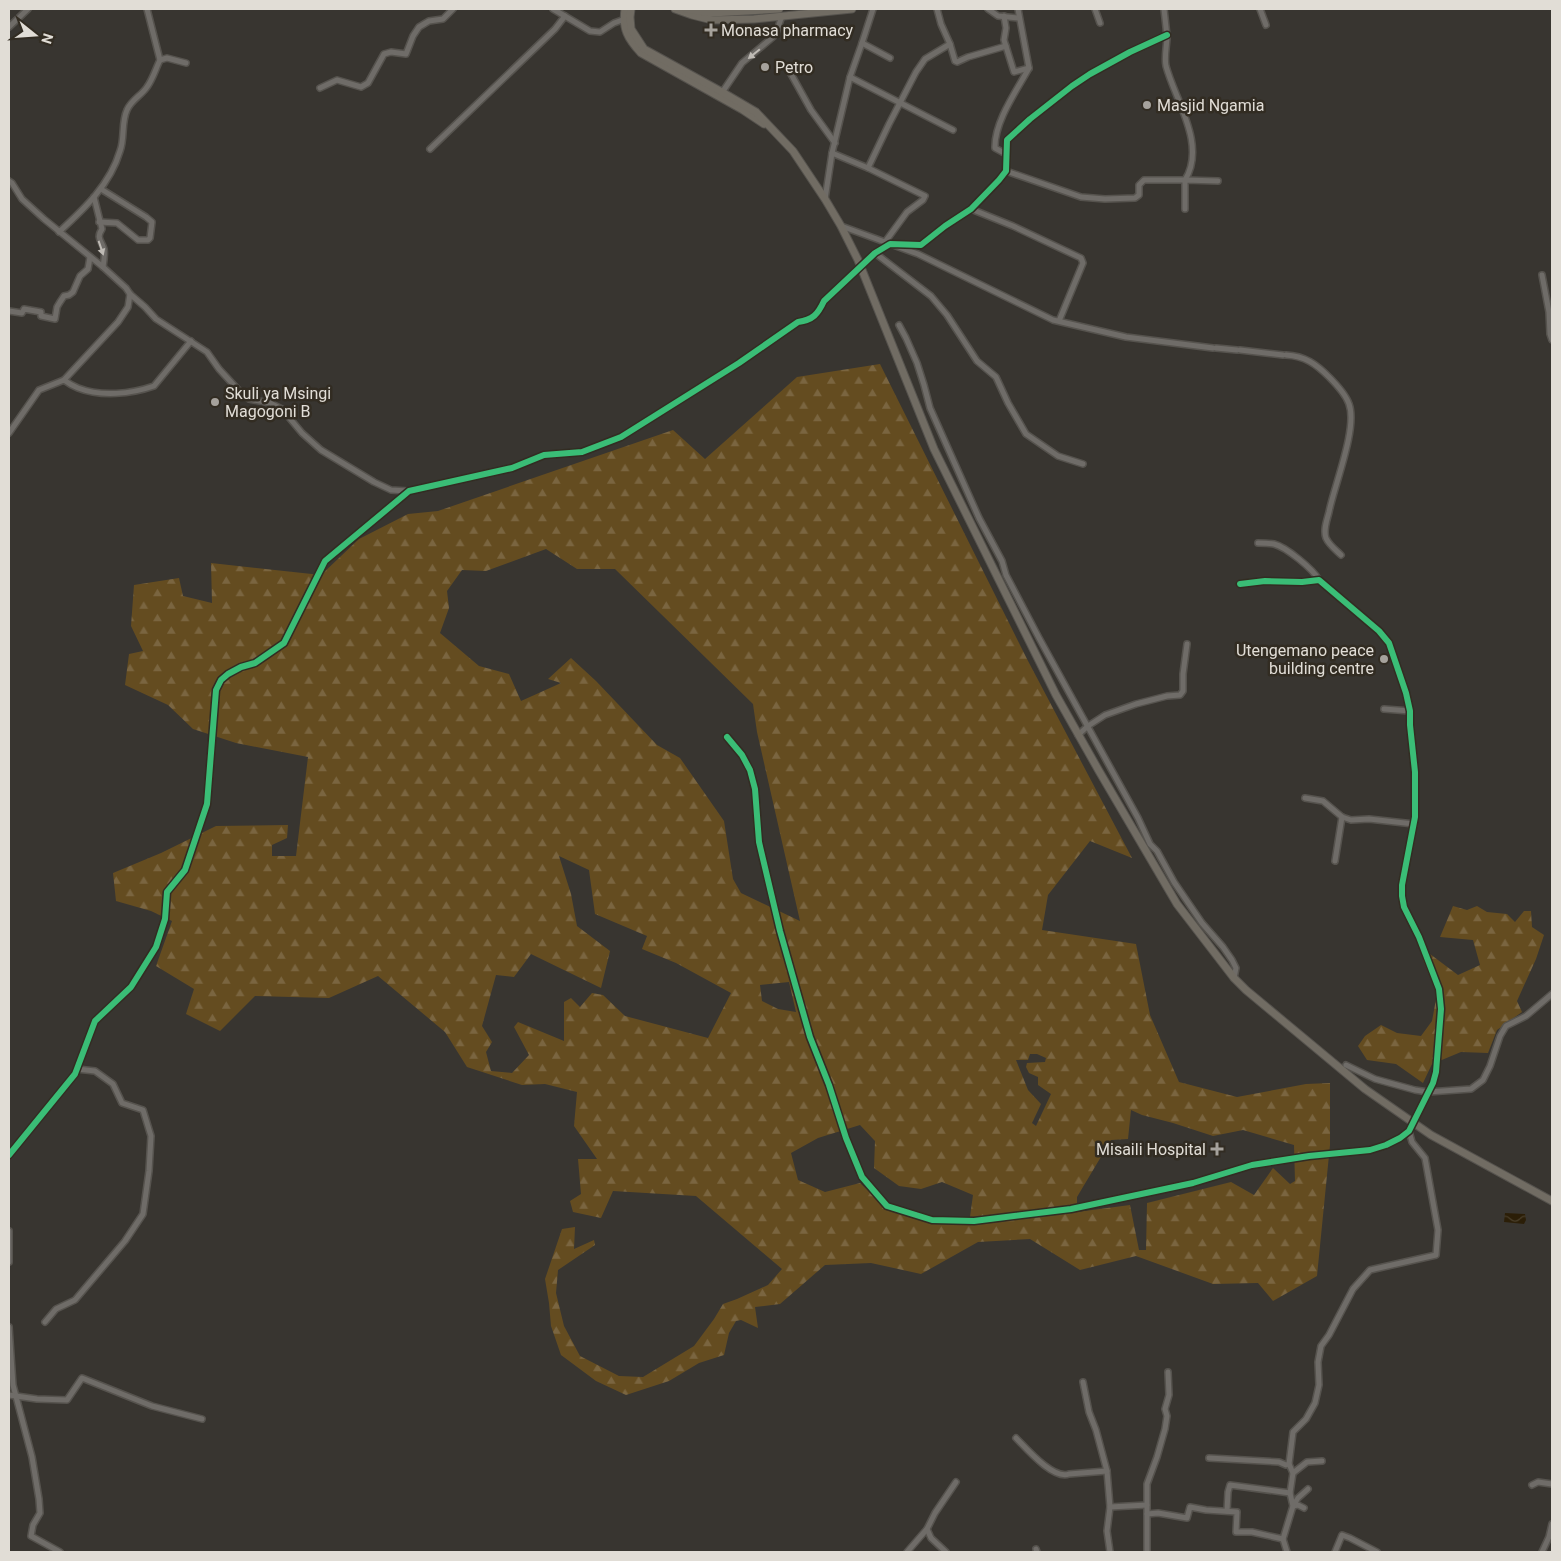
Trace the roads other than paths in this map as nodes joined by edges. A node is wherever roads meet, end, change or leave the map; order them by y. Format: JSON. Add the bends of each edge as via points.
{"nodes":[{"id":1,"x":28,"y":9,"type":"edge"},
{"id":2,"x":147,"y":9,"type":"edge"},
{"id":3,"x":453,"y":9,"type":"edge"},
{"id":4,"x":553,"y":9,"type":"edge"},
{"id":5,"x":625,"y":9,"type":"edge"},
{"id":6,"x":631,"y":9,"type":"edge"},
{"id":7,"x":675,"y":9,"type":"edge"},
{"id":8,"x":686,"y":9,"type":"edge"},
{"id":9,"x":852,"y":9,"type":"edge"},
{"id":10,"x":873,"y":9,"type":"edge"},
{"id":11,"x":937,"y":9,"type":"edge"},
{"id":12,"x":988,"y":9,"type":"edge"},
{"id":13,"x":1018,"y":9,"type":"edge"},
{"id":14,"x":1095,"y":9,"type":"edge"},
{"id":15,"x":1164,"y":9,"type":"edge"},
{"id":16,"x":1260,"y":9,"type":"edge"},
{"id":17,"x":781,"y":12,"type":"edge"},
{"id":18,"x":565,"y":16,"type":"junction"},
{"id":19,"x":1004,"y":16,"type":"junction"},
{"id":20,"x":1019,"y":18,"type":"junction"},
{"id":21,"x":627,"y":19,"type":"junction"},
{"id":22,"x":1100,"y":23,"type":"dead end"},
{"id":23,"x":1266,"y":25,"type":"dead end"},
{"id":24,"x":9,"y":27,"type":"edge"},
{"id":25,"x":1167,"y":35,"type":"junction"},
{"id":26,"x":862,"y":44,"type":"junction"},
{"id":27,"x":950,"y":44,"type":"junction"},
{"id":28,"x":1006,"y":46,"type":"junction"},
{"id":29,"x":890,"y":58,"type":"dead end"},
{"id":30,"x":160,"y":60,"type":"junction"},
{"id":31,"x":186,"y":63,"type":"dead end"},
{"id":32,"x":1029,"y":68,"type":"junction"},
{"id":33,"x":791,"y":74,"type":"dead end"},
{"id":34,"x":850,"y":77,"type":"junction"},
{"id":35,"x":320,"y":88,"type":"dead end"},
{"id":36,"x":721,"y":94,"type":"junction"},
{"id":37,"x":900,"y":102,"type":"junction"},
{"id":38,"x":952,"y":130,"type":"dead end"},
{"id":39,"x":835,"y":143,"type":"junction"},
{"id":40,"x":430,"y":149,"type":"dead end"},
{"id":41,"x":832,"y":153,"type":"junction"},
{"id":42,"x":1006,"y":154,"type":"junction"},
{"id":43,"x":868,"y":168,"type":"junction"},
{"id":44,"x":1006,"y":171,"type":"junction"},
{"id":45,"x":1185,"y":180,"type":"junction"},
{"id":46,"x":9,"y":181,"type":"edge"},
{"id":47,"x":1218,"y":181,"type":"dead end"},
{"id":48,"x":101,"y":189,"type":"junction"},
{"id":49,"x":94,"y":197,"type":"junction"},
{"id":50,"x":825,"y":199,"type":"junction"},
{"id":51,"x":971,"y":209,"type":"junction"},
{"id":52,"x":1185,"y":209,"type":"dead end"},
{"id":53,"x":100,"y":222,"type":"junction"},
{"id":54,"x":841,"y":226,"type":"junction"},
{"id":55,"x":59,"y":232,"type":"junction"},
{"id":56,"x":888,"y":243,"type":"junction"},
{"id":57,"x":875,"y":253,"type":"junction"},
{"id":58,"x":90,"y":257,"type":"junction"},
{"id":59,"x":860,"y":266,"type":"junction"},
{"id":60,"x":103,"y":267,"type":"junction"},
{"id":61,"x":1542,"y":275,"type":"dead end"},
{"id":62,"x":130,"y":294,"type":"junction"},
{"id":63,"x":9,"y":311,"type":"edge"},
{"id":64,"x":1059,"y":321,"type":"junction"},
{"id":65,"x":899,"y":325,"type":"dead end"},
{"id":66,"x":1552,"y":340,"type":"edge"},
{"id":67,"x":191,"y":341,"type":"junction"},
{"id":68,"x":64,"y":380,"type":"junction"},
{"id":69,"x":9,"y":433,"type":"edge"},
{"id":70,"x":1083,"y":464,"type":"dead end"},
{"id":71,"x":408,"y":491,"type":"junction"},
{"id":72,"x":1258,"y":543,"type":"dead end"},
{"id":73,"x":1341,"y":555,"type":"dead end"},
{"id":74,"x":1318,"y":580,"type":"junction"},
{"id":75,"x":1240,"y":584,"type":"dead end"},
{"id":76,"x":1187,"y":644,"type":"dead end"},
{"id":77,"x":1384,"y":709,"type":"dead end"},
{"id":78,"x":1410,"y":710,"type":"junction"},
{"id":79,"x":1088,"y":726,"type":"junction"},
{"id":80,"x":1078,"y":735,"type":"junction"},
{"id":81,"x":726,"y":737,"type":"dead end"},
{"id":82,"x":1305,"y":798,"type":"dead end"},
{"id":83,"x":1342,"y":817,"type":"junction"},
{"id":84,"x":1414,"y":824,"type":"junction"},
{"id":85,"x":1335,"y":861,"type":"dead end"},
{"id":86,"x":1234,"y":978,"type":"junction"},
{"id":87,"x":1552,"y":994,"type":"edge"},
{"id":88,"x":1346,"y":1064,"type":"dead end"},
{"id":89,"x":77,"y":1069,"type":"junction"},
{"id":90,"x":1428,"y":1092,"type":"junction"},
{"id":91,"x":1413,"y":1122,"type":"junction"},
{"id":92,"x":1409,"y":1131,"type":"junction"},
{"id":93,"x":9,"y":1155,"type":"edge"},
{"id":94,"x":1552,"y":1201,"type":"edge"},
{"id":95,"x":9,"y":1231,"type":"edge"},
{"id":96,"x":9,"y":1251,"type":"edge"},
{"id":97,"x":9,"y":1262,"type":"edge"},
{"id":98,"x":45,"y":1322,"type":"dead end"},
{"id":99,"x":9,"y":1327,"type":"edge"},
{"id":100,"x":1168,"y":1372,"type":"dead end"},
{"id":101,"x":1083,"y":1382,"type":"dead end"},
{"id":102,"x":9,"y":1395,"type":"edge"},
{"id":103,"x":16,"y":1396,"type":"junction"},
{"id":104,"x":202,"y":1419,"type":"dead end"},
{"id":105,"x":1016,"y":1438,"type":"dead end"},
{"id":106,"x":1209,"y":1458,"type":"dead end"},
{"id":107,"x":1322,"y":1461,"type":"dead end"},
{"id":108,"x":1289,"y":1464,"type":"junction"},
{"id":109,"x":1107,"y":1471,"type":"junction"},
{"id":110,"x":1293,"y":1473,"type":"junction"},
{"id":111,"x":956,"y":1482,"type":"dead end"},
{"id":112,"x":1552,"y":1484,"type":"edge"},
{"id":113,"x":1532,"y":1485,"type":"dead end"},
{"id":114,"x":1308,"y":1489,"type":"dead end"},
{"id":115,"x":1290,"y":1492,"type":"junction"},
{"id":116,"x":1147,"y":1505,"type":"junction"},
{"id":117,"x":1293,"y":1506,"type":"junction"},
{"id":118,"x":1110,"y":1507,"type":"junction"},
{"id":119,"x":1304,"y":1508,"type":"dead end"},
{"id":120,"x":1227,"y":1511,"type":"junction"},
{"id":121,"x":1147,"y":1514,"type":"junction"},
{"id":122,"x":1552,"y":1524,"type":"edge"},
{"id":123,"x":926,"y":1528,"type":"junction"},
{"id":124,"x":1284,"y":1539,"type":"junction"},
{"id":125,"x":60,"y":1552,"type":"edge"},
{"id":126,"x":907,"y":1552,"type":"edge"},
{"id":127,"x":946,"y":1552,"type":"edge"},
{"id":128,"x":1110,"y":1552,"type":"edge"},
{"id":129,"x":1147,"y":1552,"type":"edge"},
{"id":130,"x":1287,"y":1552,"type":"edge"},
{"id":131,"x":1335,"y":1552,"type":"edge"},
{"id":132,"x":1377,"y":1552,"type":"edge"},
{"id":133,"x":1542,"y":1552,"type":"edge"}],
"edges":[{"from":1,"to":24,"type":"street"},
{"from":2,"to":30,"type":"street"},
{"from":3,"to":35,"type":"street","via":[[443,19],[419,27],[406,54],[384,54],[368,82],[361,87],[337,80]]},
{"from":4,"to":18,"type":"street"},
{"from":5,"to":21,"type":"main road"},
{"from":6,"to":21,"type":"main road"},
{"from":7,"to":17,"type":"main road","via":[[712,20],[754,19]]},
{"from":8,"to":17,"type":"main road","via":[[712,13]]},
{"from":9,"to":17,"type":"main road"},
{"from":10,"to":26,"type":"street"},
{"from":11,"to":27,"type":"street"},
{"from":12,"to":19,"type":"street"},
{"from":13,"to":20,"type":"street"},
{"from":14,"to":22,"type":"street"},
{"from":15,"to":25,"type":"street"},
{"from":16,"to":23,"type":"street"},
{"from":17,"to":36,"type":"street","one_way":true,"via":[[773,37],[742,63]]},
{"from":18,"to":21,"type":"street","via":[[590,31],[600,32]]},
{"from":18,"to":40,"type":"street"},
{"from":19,"to":20,"type":"street"},
{"from":19,"to":28,"type":"street"},
{"from":20,"to":32,"type":"street"},
{"from":21,"to":36,"type":"main road","via":[[630,41],[641,53]]},
{"from":25,"to":42,"type":"street","via":[[1072,86],[1009,137]]},
{"from":25,"to":45,"type":"street","via":[[1166,65],[1188,124],[1192,152]]},
{"from":26,"to":29,"type":"street"},
{"from":26,"to":34,"type":"street"},
{"from":27,"to":28,"type":"street","via":[[957,62]]},
{"from":27,"to":37,"type":"street","via":[[925,59]]},
{"from":28,"to":32,"type":"street","via":[[1014,72]]},
{"from":30,"to":31,"type":"street","via":[[167,58]]},
{"from":30,"to":48,"type":"street","via":[[147,88],[127,109],[121,150]]},
{"from":32,"to":42,"type":"street","via":[[996,135],[995,148]]},
{"from":33,"to":39,"type":"street","via":[[810,110]]},
{"from":34,"to":37,"type":"street"},
{"from":34,"to":39,"type":"street"},
{"from":36,"to":50,"type":"main road","via":[[776,133],[793,151]]},
{"from":37,"to":38,"type":"street"},
{"from":37,"to":43,"type":"street"},
{"from":39,"to":41,"type":"street"},
{"from":41,"to":43,"type":"street"},
{"from":41,"to":50,"type":"street"},
{"from":42,"to":44,"type":"street"},
{"from":43,"to":56,"type":"street","via":[[925,196],[907,212]]},
{"from":44,"to":45,"type":"street","via":[[1081,198],[1135,198],[1144,180]]},
{"from":44,"to":51,"type":"street"},
{"from":45,"to":47,"type":"street"},
{"from":45,"to":52,"type":"street"},
{"from":46,"to":55,"type":"street","via":[[22,199]]},
{"from":48,"to":49,"type":"street"},
{"from":48,"to":53,"type":"street","via":[[152,222],[150,238],[138,240],[117,223]]},
{"from":49,"to":53,"type":"street"},
{"from":49,"to":55,"type":"street"},
{"from":50,"to":54,"type":"main road"},
{"from":51,"to":56,"type":"street","via":[[922,245]]},
{"from":51,"to":64,"type":"street","via":[[1080,258],[1083,263]]},
{"from":53,"to":60,"type":"street","one_way":true,"via":[[102,229],[98,240],[104,249]]},
{"from":54,"to":56,"type":"street"},
{"from":54,"to":59,"type":"main road"},
{"from":55,"to":58,"type":"street"},
{"from":56,"to":57,"type":"street"},
{"from":56,"to":64,"type":"street"},
{"from":57,"to":59,"type":"street"},
{"from":57,"to":70,"type":"street","via":[[931,296],[947,315],[977,361],[996,376],[1026,434],[1058,456]]},
{"from":58,"to":60,"type":"street"},
{"from":58,"to":63,"type":"street","via":[[88,269],[80,276],[73,292],[64,296],[57,307],[55,320],[41,316],[41,312]]},
{"from":59,"to":71,"type":"street","via":[[824,301],[815,316],[798,322],[621,437],[582,452],[544,455],[512,468]]},
{"from":59,"to":80,"type":"main road","via":[[934,449]]},
{"from":60,"to":62,"type":"street"},
{"from":61,"to":66,"type":"street"},
{"from":62,"to":67,"type":"street","via":[[156,319]]},
{"from":62,"to":68,"type":"street","via":[[128,307],[118,322]]},
{"from":64,"to":73,"type":"street","via":[[1126,337],[1297,356],[1319,366],[1349,404],[1352,420],[1325,529],[1330,545]]},
{"from":65,"to":79,"type":"street","via":[[917,363],[930,408],[979,518],[1006,575]]},
{"from":67,"to":68,"type":"street","via":[[154,386],[148,388],[100,393],[77,388]]},
{"from":67,"to":71,"type":"street","via":[[207,352],[242,394],[282,409],[322,450],[374,482],[391,490]]},
{"from":68,"to":69,"type":"street","via":[[39,390]]},
{"from":71,"to":89,"type":"street","via":[[325,561],[284,643],[255,664],[231,671],[221,680],[216,690],[207,804],[185,870],[167,892],[165,919],[156,947],[131,987],[95,1022]]},
{"from":72,"to":74,"type":"street","via":[[1276,544]]},
{"from":74,"to":75,"type":"street"},
{"from":74,"to":78,"type":"street","via":[[1389,643]]},
{"from":76,"to":79,"type":"street","via":[[1180,695],[1113,712]]},
{"from":77,"to":78,"type":"street"},
{"from":78,"to":84,"type":"street","via":[[1415,772]]},
{"from":79,"to":80,"type":"street"},
{"from":79,"to":86,"type":"street","via":[[1150,844],[1202,923],[1232,960],[1236,968]]},
{"from":80,"to":86,"type":"main road","via":[[1177,904]]},
{"from":81,"to":92,"type":"street","via":[[742,754],[750,770],[755,789],[759,842],[810,1037],[862,1177],[887,1206],[932,1220],[974,1221],[1072,1209],[1193,1183],[1252,1165],[1370,1150],[1393,1142]]},
{"from":82,"to":83,"type":"street","via":[[1326,802]]},
{"from":83,"to":84,"type":"street"},
{"from":83,"to":85,"type":"street"},
{"from":84,"to":90,"type":"street","via":[[1402,896],[1439,989],[1442,1009],[1436,1072]]},
{"from":86,"to":91,"type":"main road","via":[[1335,1065]]},
{"from":87,"to":90,"type":"street","via":[[1526,1016],[1506,1026],[1490,1066],[1482,1080],[1471,1089]]},
{"from":88,"to":90,"type":"street","via":[[1375,1079]]},
{"from":89,"to":93,"type":"street"},
{"from":89,"to":98,"type":"street","via":[[95,1071],[113,1084],[122,1103],[143,1110],[151,1136],[149,1171],[142,1214],[125,1241],[75,1300],[56,1309]]},
{"from":90,"to":91,"type":"street"},
{"from":91,"to":92,"type":"street"},
{"from":91,"to":94,"type":"main road"},
{"from":92,"to":108,"type":"street","via":[[1412,1142],[1425,1158],[1438,1230],[1436,1255],[1370,1270],[1352,1288],[1321,1346],[1315,1403],[1293,1432]]},
{"from":95,"to":96,"type":"street"},
{"from":96,"to":97,"type":"street"},
{"from":99,"to":103,"type":"street"},
{"from":100,"to":116,"type":"street","via":[[1165,1429],[1147,1484]]},
{"from":101,"to":109,"type":"street"},
{"from":102,"to":103,"type":"street"},
{"from":103,"to":104,"type":"street","via":[[67,1400],[82,1378],[152,1406]]},
{"from":103,"to":125,"type":"street","via":[[39,1499],[40,1513],[31,1536]]},
{"from":105,"to":109,"type":"street","via":[[1057,1474]]},
{"from":106,"to":108,"type":"street"},
{"from":107,"to":110,"type":"street","via":[[1307,1462]]},
{"from":108,"to":110,"type":"street"},
{"from":109,"to":118,"type":"street"},
{"from":110,"to":115,"type":"street"},
{"from":111,"to":123,"type":"street"},
{"from":112,"to":113,"type":"street","via":[[1538,1482]]},
{"from":114,"to":117,"type":"street"},
{"from":115,"to":117,"type":"street"},
{"from":115,"to":120,"type":"street","via":[[1230,1485]]},
{"from":116,"to":118,"type":"street"},
{"from":116,"to":121,"type":"street"},
{"from":117,"to":119,"type":"street"},
{"from":117,"to":124,"type":"street"},
{"from":118,"to":128,"type":"street","via":[[1107,1531]]},
{"from":120,"to":121,"type":"street","via":[[1190,1507],[1187,1518]]},
{"from":120,"to":124,"type":"street","via":[[1237,1512],[1236,1532]]},
{"from":121,"to":129,"type":"street"},
{"from":122,"to":133,"type":"street"},
{"from":123,"to":126,"type":"street"},
{"from":123,"to":127,"type":"street"},
{"from":124,"to":130,"type":"street"},
{"from":131,"to":132,"type":"street","via":[[1342,1535]]}]}
